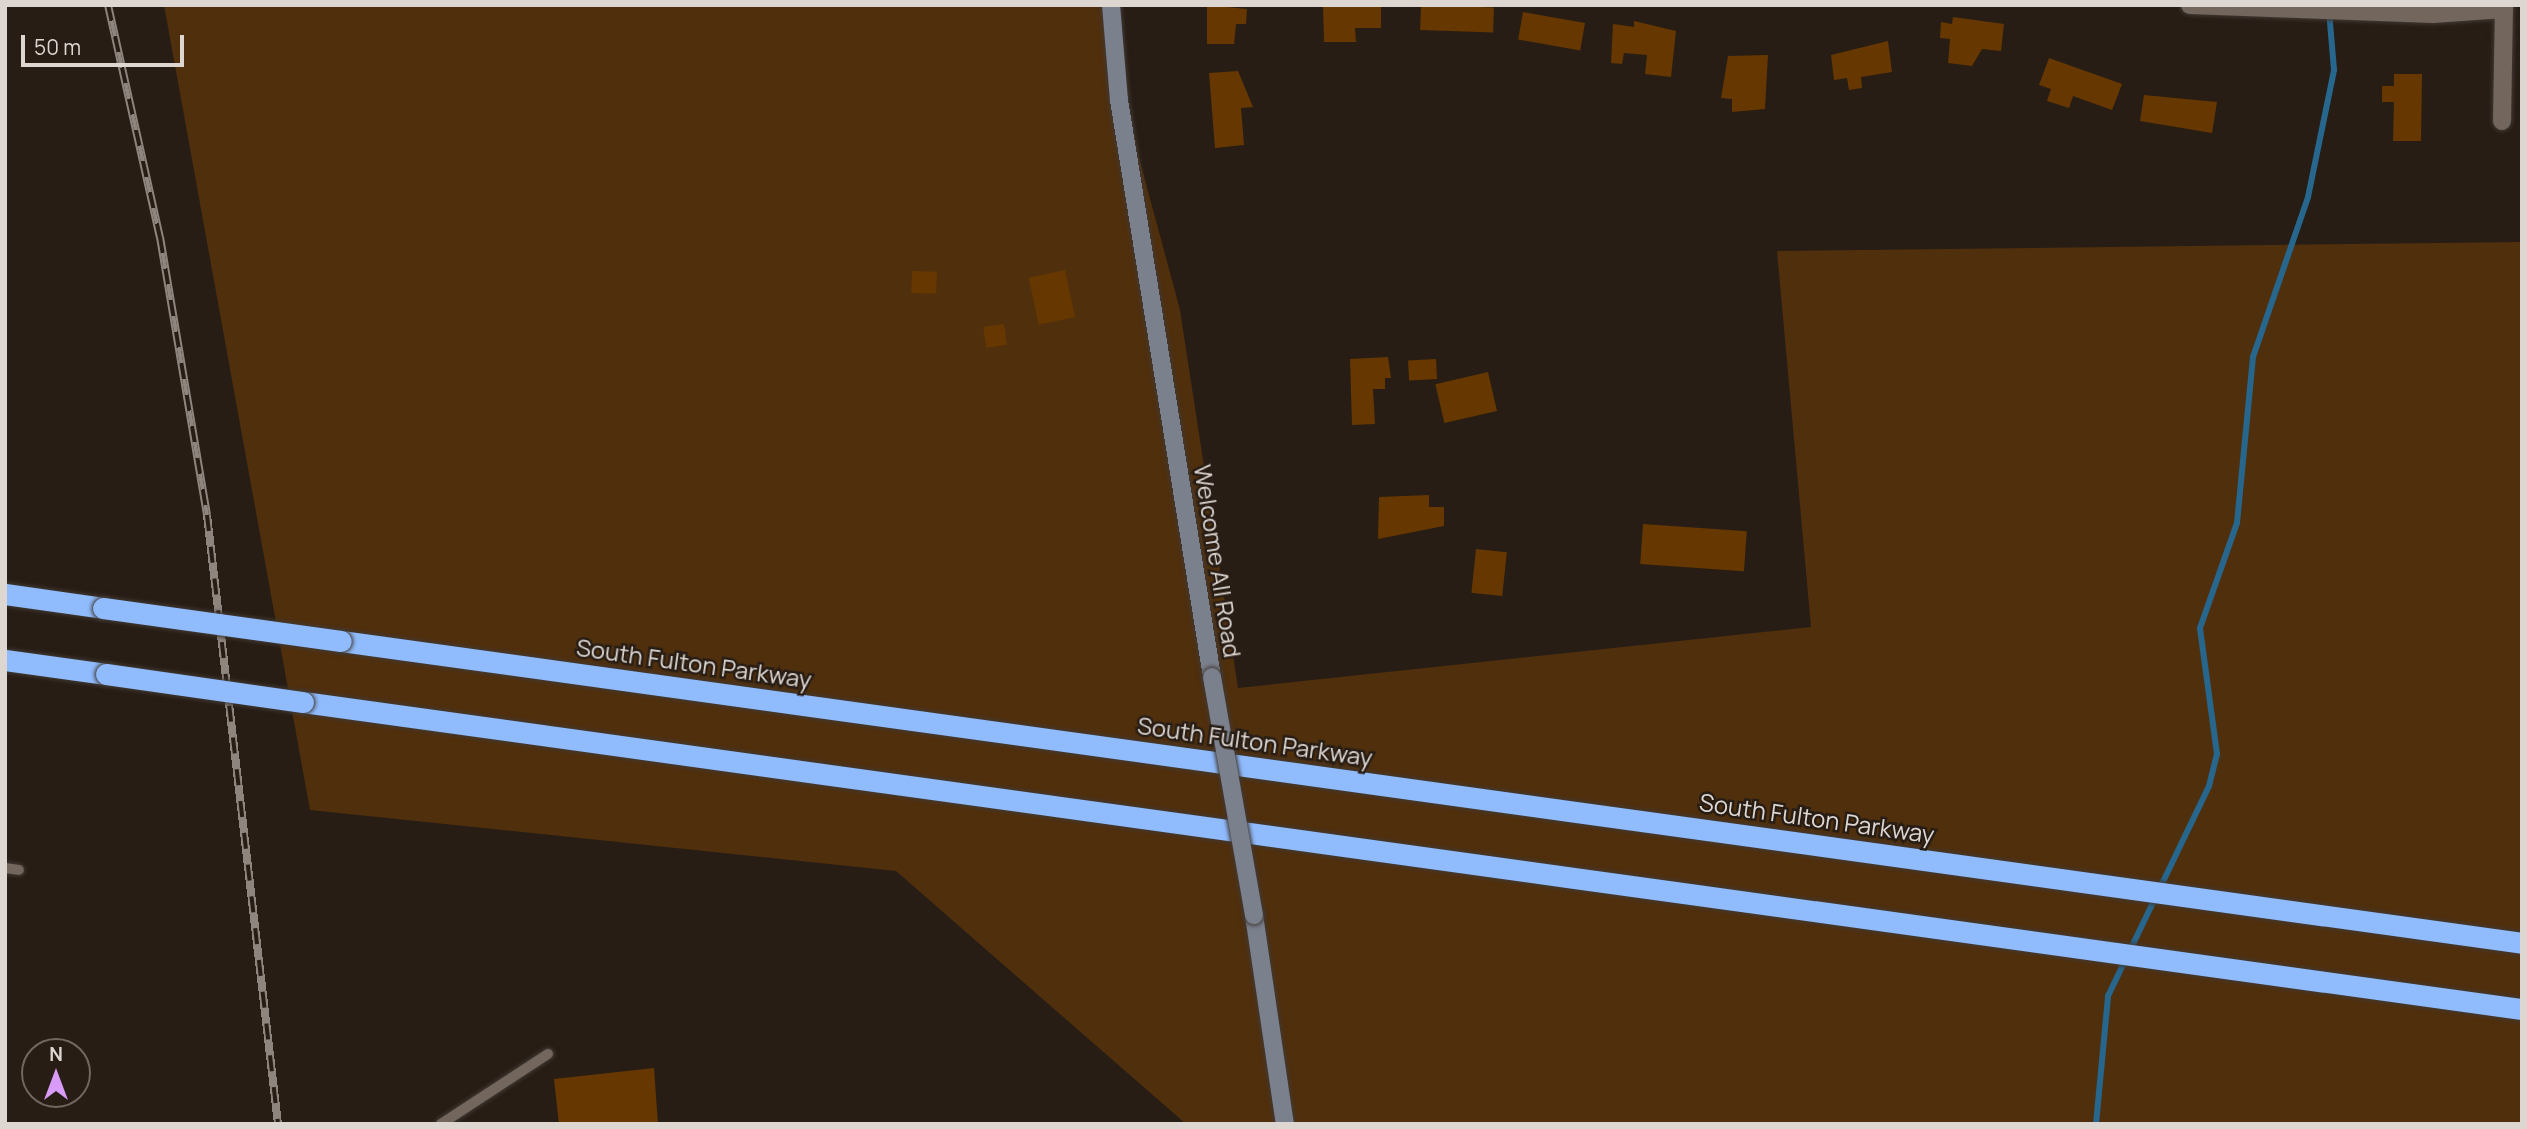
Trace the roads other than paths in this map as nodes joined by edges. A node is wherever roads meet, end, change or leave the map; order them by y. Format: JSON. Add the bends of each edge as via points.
{"nodes":[{"id":1,"x":1111,"y":5,"type":"edge"},
{"id":2,"x":2190,"y":5,"type":"edge"},
{"id":3,"x":2504,"y":7,"type":"edge"},
{"id":4,"x":2502,"y":121,"type":"dead end"},
{"id":5,"x":5,"y":594,"type":"edge"},
{"id":6,"x":5,"y":660,"type":"edge"},
{"id":7,"x":5,"y":868,"type":"edge"},
{"id":8,"x":19,"y":870,"type":"dead end"},
{"id":9,"x":2522,"y":942,"type":"edge"},
{"id":10,"x":2446,"y":997,"type":"junction"},
{"id":11,"x":2522,"y":1009,"type":"edge"},
{"id":12,"x":2522,"y":1016,"type":"edge"},
{"id":13,"x":548,"y":1054,"type":"dead end"},
{"id":14,"x":441,"y":1124,"type":"edge"},
{"id":15,"x":1285,"y":1124,"type":"edge"}],
"edges":[{"from":1,"to":15,"type":"street","name":"Welcome All Road","bridge":true,"via":[[1119,100]]},
{"from":2,"to":3,"type":"street","via":[[2433,14]]},
{"from":3,"to":4,"type":"street"},
{"from":5,"to":9,"type":"highway","name":"South Fulton Parkway","bridge":true},
{"from":6,"to":10,"type":"highway","bridge":true},
{"from":7,"to":8,"type":"lane"},
{"from":10,"to":11,"type":"highway"},
{"from":10,"to":12,"type":"highway"},
{"from":13,"to":14,"type":"lane"}]}
